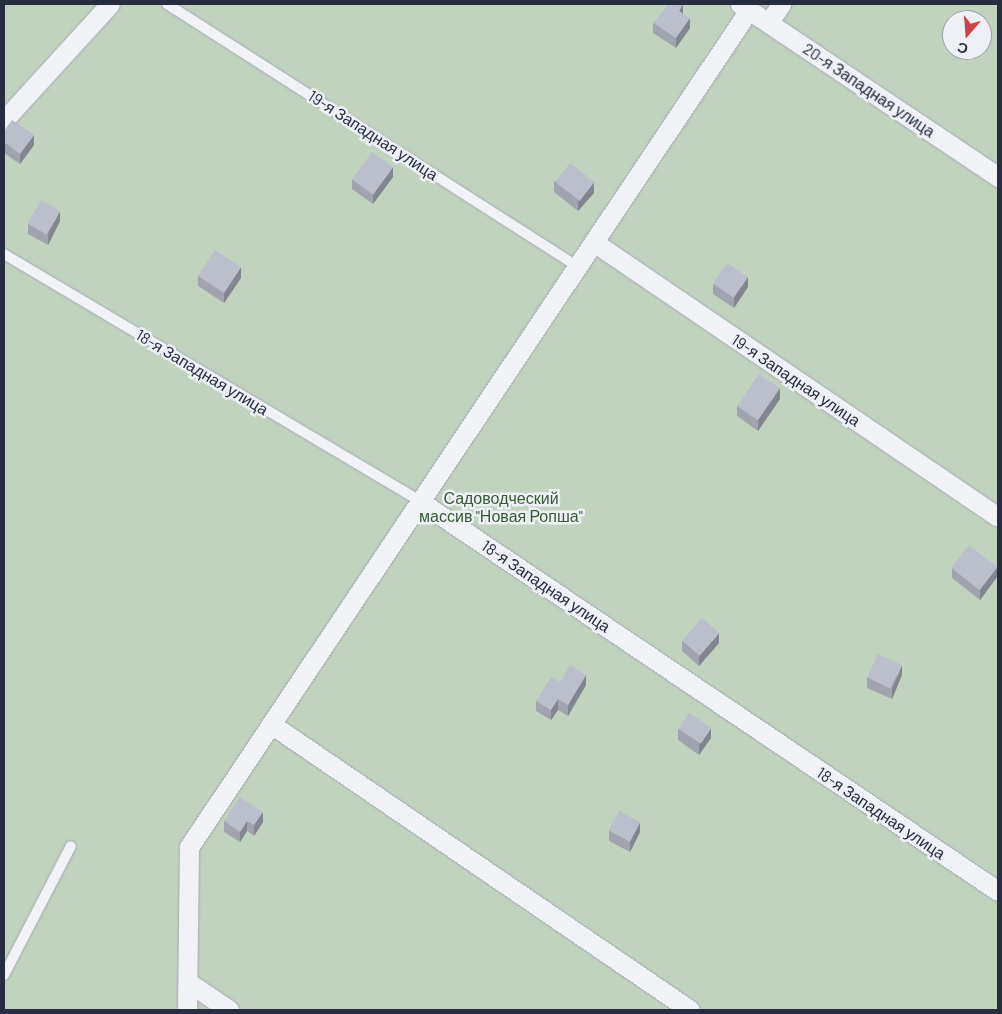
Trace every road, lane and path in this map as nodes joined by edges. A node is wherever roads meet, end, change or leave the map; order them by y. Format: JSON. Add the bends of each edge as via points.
{"nodes":[{"id":1,"x":110,"y":4,"type":"edge"},
{"id":2,"x":167,"y":4,"type":"edge"},
{"id":3,"x":781,"y":4,"type":"edge"},
{"id":4,"x":744,"y":7,"type":"edge"},
{"id":5,"x":769,"y":22,"type":"junction"},
{"id":6,"x":4,"y":120,"type":"edge"},
{"id":7,"x":998,"y":178,"type":"edge"},
{"id":8,"x":594,"y":243,"type":"junction"},
{"id":9,"x":4,"y":254,"type":"edge"},
{"id":10,"x":579,"y":267,"type":"junction"},
{"id":11,"x":421,"y":502,"type":"junction"},
{"id":12,"x":998,"y":517,"type":"edge"},
{"id":13,"x":271,"y":724,"type":"junction"},
{"id":14,"x":71,"y":846,"type":"dead end"},
{"id":15,"x":998,"y":892,"type":"edge"},
{"id":16,"x":4,"y":975,"type":"edge"},
{"id":17,"x":188,"y":982,"type":"junction"},
{"id":18,"x":187,"y":1010,"type":"edge"},
{"id":19,"x":229,"y":1010,"type":"edge"},
{"id":20,"x":690,"y":1010,"type":"edge"}],
"edges":[{"from":1,"to":6,"type":"street"},
{"from":2,"to":10,"type":"lane","name":"19-я Западная улица"},
{"from":3,"to":5,"type":"street"},
{"from":4,"to":5,"type":"street","name":"20-я Западная улица"},
{"from":4,"to":8,"type":"street"},
{"from":5,"to":7,"type":"street","name":"20-я Западная улица"},
{"from":8,"to":10,"type":"street"},
{"from":8,"to":12,"type":"street","name":"19-я Западная улица"},
{"from":9,"to":11,"type":"lane","name":"18-я Западная улица"},
{"from":10,"to":11,"type":"street"},
{"from":11,"to":13,"type":"street"},
{"from":11,"to":15,"type":"street","name":"18-я Западная улица"},
{"from":13,"to":17,"type":"street","via":[[189,847]]},
{"from":13,"to":20,"type":"street"},
{"from":14,"to":16,"type":"lane"},
{"from":17,"to":18,"type":"street"},
{"from":17,"to":19,"type":"street"}]}
